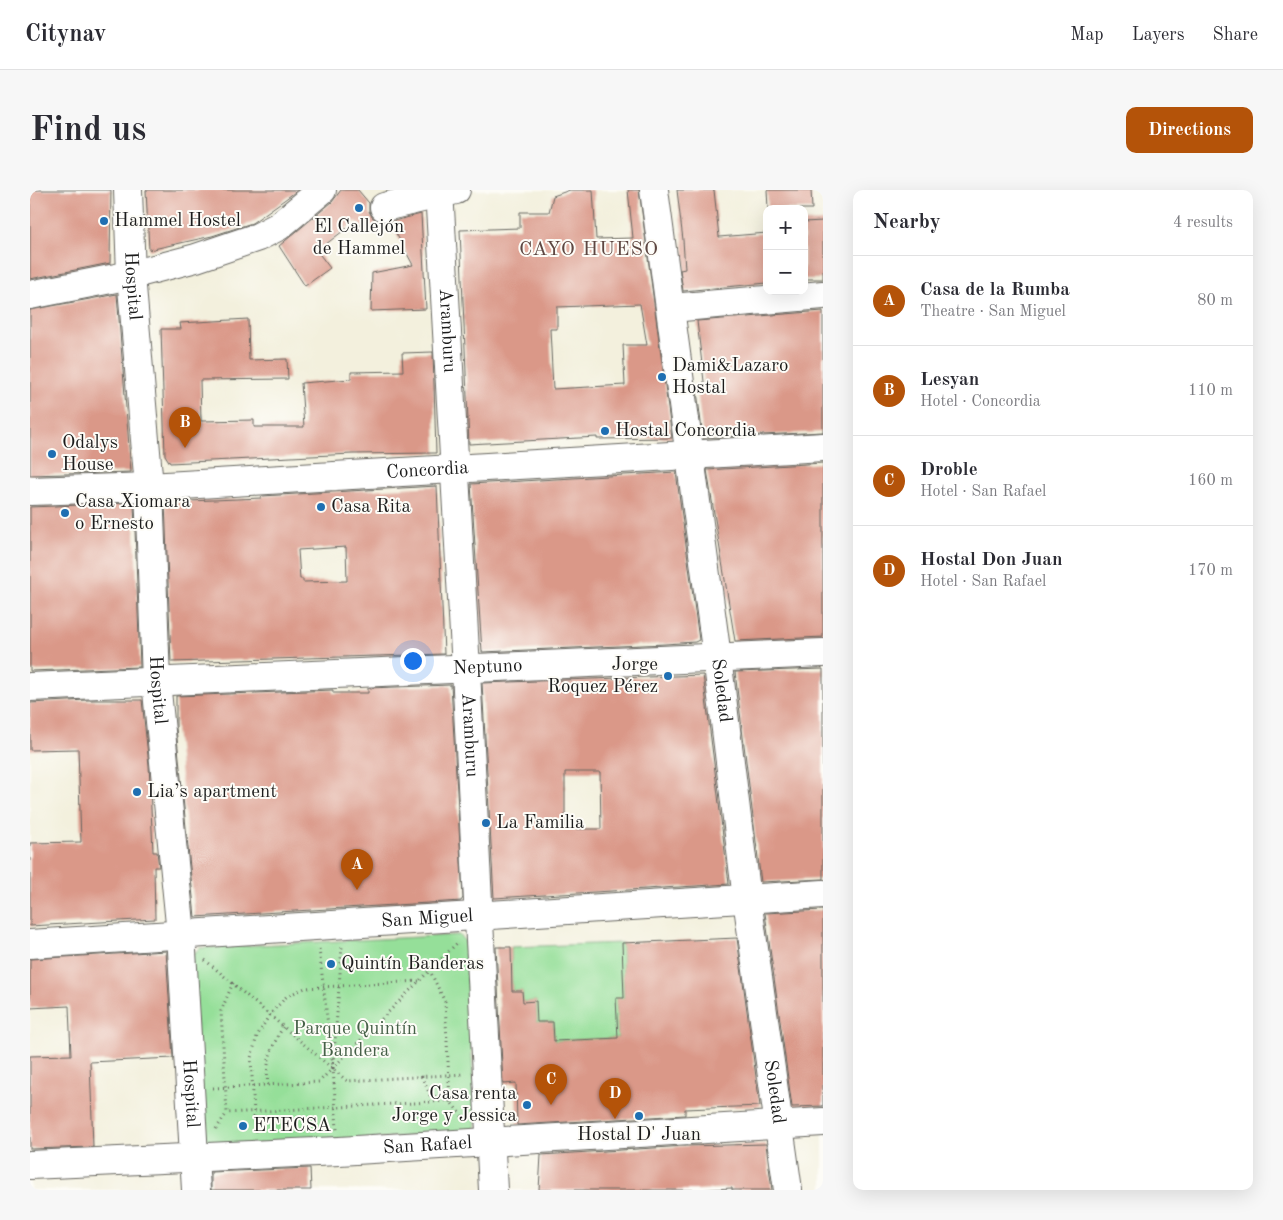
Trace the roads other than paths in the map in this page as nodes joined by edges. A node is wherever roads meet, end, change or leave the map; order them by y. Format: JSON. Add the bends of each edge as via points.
{"nodes":[{"id":1,"x":128,"y":190,"type":"edge"},
{"id":2,"x":322,"y":190,"type":"edge"},
{"id":3,"x":654,"y":190,"type":"edge"},
{"id":4,"x":446,"y":192,"type":"edge"},
{"id":5,"x":384,"y":207,"type":"dead end"},
{"id":6,"x":131,"y":275,"type":"junction"},
{"id":7,"x":30,"y":295,"type":"edge"},
{"id":8,"x":823,"y":295,"type":"edge"},
{"id":9,"x":671,"y":308,"type":"junction"},
{"id":10,"x":823,"y":448,"type":"edge"},
{"id":11,"x":689,"y":455,"type":"junction"},
{"id":12,"x":454,"y":469,"type":"junction"},
{"id":13,"x":149,"y":487,"type":"junction"},
{"id":14,"x":30,"y":492,"type":"edge"},
{"id":15,"x":823,"y":652,"type":"edge"},
{"id":16,"x":717,"y":657,"type":"junction"},
{"id":17,"x":467,"y":668,"type":"junction"},
{"id":18,"x":156,"y":681,"type":"junction"},
{"id":19,"x":30,"y":687,"type":"edge"},
{"id":20,"x":823,"y":894,"type":"edge"},
{"id":21,"x":747,"y":899,"type":"junction"},
{"id":22,"x":479,"y":917,"type":"junction"},
{"id":23,"x":181,"y":934,"type":"junction"},
{"id":24,"x":30,"y":944,"type":"edge"},
{"id":25,"x":823,"y":1122,"type":"edge"},
{"id":26,"x":778,"y":1125,"type":"junction"},
{"id":27,"x":491,"y":1143,"type":"junction"},
{"id":28,"x":195,"y":1159,"type":"junction"},
{"id":29,"x":30,"y":1165,"type":"edge"},
{"id":30,"x":196,"y":1190,"type":"edge"},
{"id":31,"x":493,"y":1190,"type":"edge"},
{"id":32,"x":788,"y":1190,"type":"edge"}],
"edges":[{"from":1,"to":6,"type":"street","name":"Hospital"},
{"from":2,"to":6,"type":"street","via":[[279,226],[258,237]]},
{"from":3,"to":9,"type":"street","name":"Soledad"},
{"from":4,"to":5,"type":"street"},
{"from":4,"to":12,"type":"street","name":"Aramburu"},
{"from":6,"to":7,"type":"street"},
{"from":6,"to":13,"type":"street","name":"Hospital"},
{"from":8,"to":9,"type":"street"},
{"from":9,"to":11,"type":"street","name":"Soledad"},
{"from":10,"to":11,"type":"street","name":"Concordia"},
{"from":11,"to":12,"type":"street","name":"Concordia"},
{"from":11,"to":16,"type":"street","name":"Soledad"},
{"from":12,"to":13,"type":"street","name":"Concordia"},
{"from":12,"to":17,"type":"street","name":"Aramburu"},
{"from":13,"to":14,"type":"street","name":"Concordia"},
{"from":13,"to":18,"type":"street","name":"Hospital"},
{"from":15,"to":16,"type":"street","name":"Neptuno"},
{"from":16,"to":17,"type":"street","name":"Neptuno"},
{"from":16,"to":21,"type":"street","name":"Soledad"},
{"from":17,"to":18,"type":"street","name":"Neptuno"},
{"from":17,"to":22,"type":"street","name":"Aramburu"},
{"from":18,"to":19,"type":"street","name":"Neptuno"},
{"from":18,"to":23,"type":"street","name":"Hospital"},
{"from":20,"to":21,"type":"street","name":"San Miguel"},
{"from":21,"to":22,"type":"street","name":"San Miguel"},
{"from":21,"to":26,"type":"street","name":"Soledad"},
{"from":22,"to":23,"type":"street","name":"San Miguel","via":[[335,938]]},
{"from":22,"to":27,"type":"street","name":"Aramburu"},
{"from":23,"to":24,"type":"street","name":"San Miguel"},
{"from":23,"to":28,"type":"street","name":"Hospital"},
{"from":25,"to":26,"type":"street","name":"San Rafael"},
{"from":26,"to":27,"type":"street","name":"San Rafael"},
{"from":26,"to":32,"type":"street","name":"Soledad"},
{"from":27,"to":28,"type":"street","name":"San Rafael"},
{"from":27,"to":31,"type":"street","name":"Aramburu"},
{"from":28,"to":29,"type":"street","name":"San Rafael"},
{"from":28,"to":30,"type":"street","name":"Hospital"}]}
